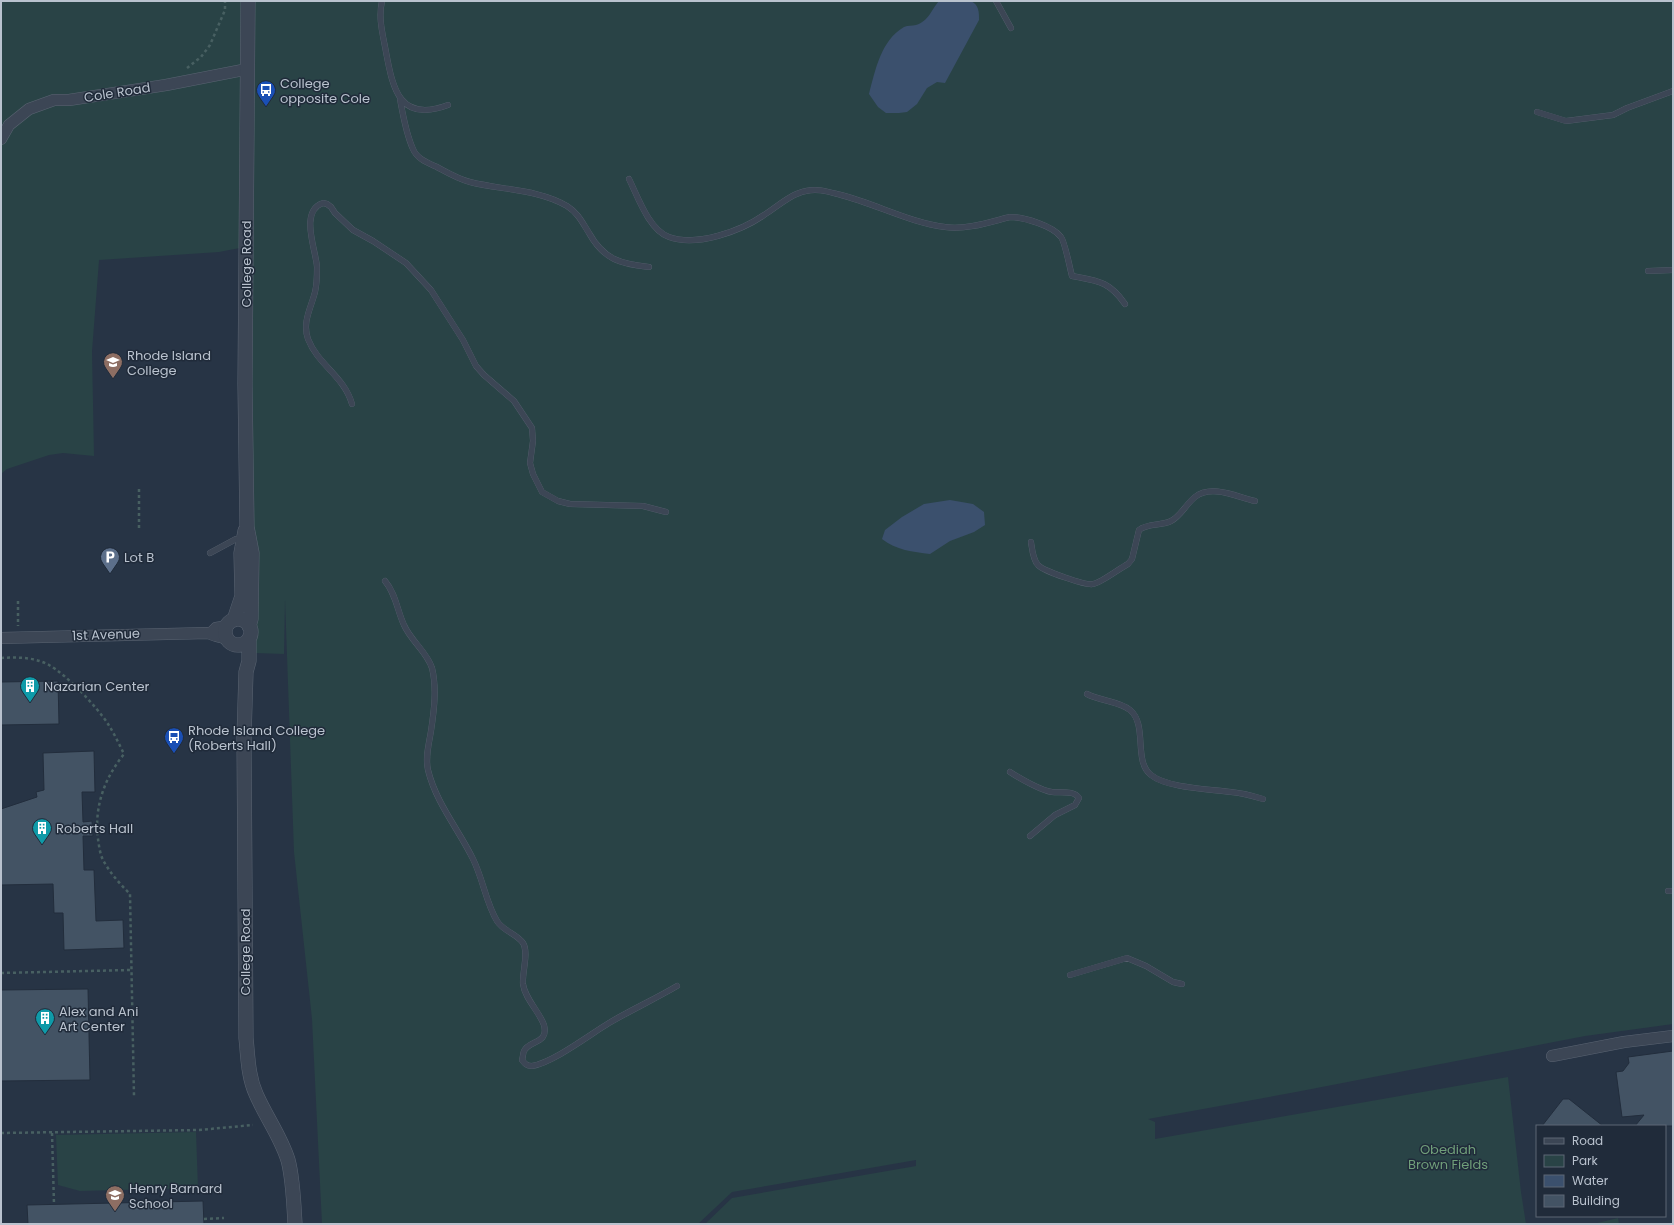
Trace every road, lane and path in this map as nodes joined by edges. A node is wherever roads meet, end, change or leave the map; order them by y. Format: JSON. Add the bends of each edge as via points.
{"nodes":[{"id":1,"x":224,"y":1,"type":"edge"},
{"id":2,"x":248,"y":1,"type":"edge"},
{"id":3,"x":382,"y":1,"type":"edge"},
{"id":4,"x":996,"y":1,"type":"edge"},
{"id":5,"x":1011,"y":28,"type":"dead end"},
{"id":6,"x":248,"y":69,"type":"junction"},
{"id":7,"x":183,"y":71,"type":"dead end"},
{"id":8,"x":1673,"y":91,"type":"edge"},
{"id":9,"x":400,"y":99,"type":"junction"},
{"id":10,"x":448,"y":105,"type":"dead end"},
{"id":11,"x":1537,"y":112,"type":"dead end"},
{"id":12,"x":1,"y":140,"type":"edge"},
{"id":13,"x":628,"y":179,"type":"dead end"},
{"id":14,"x":649,"y":267,"type":"dead end"},
{"id":15,"x":1673,"y":270,"type":"edge"},
{"id":16,"x":1648,"y":271,"type":"dead end"},
{"id":17,"x":1125,"y":304,"type":"dead end"},
{"id":18,"x":352,"y":404,"type":"dead end"},
{"id":19,"x":139,"y":488,"type":"dead end"},
{"id":20,"x":1255,"y":501,"type":"dead end"},
{"id":21,"x":666,"y":512,"type":"dead end"},
{"id":22,"x":139,"y":528,"type":"dead end"},
{"id":23,"x":246,"y":535,"type":"junction"},
{"id":24,"x":1031,"y":542,"type":"dead end"},
{"id":25,"x":210,"y":553,"type":"dead end"},
{"id":26,"x":385,"y":581,"type":"dead end"},
{"id":27,"x":237,"y":632,"type":"junction"},
{"id":28,"x":1,"y":638,"type":"edge"},
{"id":29,"x":1,"y":658,"type":"edge"},
{"id":30,"x":1087,"y":694,"type":"dead end"},
{"id":31,"x":1010,"y":772,"type":"dead end"},
{"id":32,"x":1264,"y":799,"type":"dead end"},
{"id":33,"x":1030,"y":836,"type":"dead end"},
{"id":34,"x":131,"y":970,"type":"junction"},
{"id":35,"x":1,"y":973,"type":"edge"},
{"id":36,"x":1070,"y":975,"type":"dead end"},
{"id":37,"x":1182,"y":984,"type":"dead end"},
{"id":38,"x":677,"y":986,"type":"dead end"},
{"id":39,"x":1673,"y":1036,"type":"edge"},
{"id":40,"x":1552,"y":1056,"type":"dead end"},
{"id":41,"x":134,"y":1096,"type":"dead end"},
{"id":42,"x":253,"y":1125,"type":"dead end"},
{"id":43,"x":1,"y":1133,"type":"edge"},
{"id":44,"x":52,"y":1133,"type":"junction"},
{"id":45,"x":54,"y":1204,"type":"dead end"},
{"id":46,"x":224,"y":1218,"type":"dead end"},
{"id":47,"x":204,"y":1219,"type":"dead end"},
{"id":48,"x":295,"y":1224,"type":"edge"}],
"edges":[{"from":1,"to":7,"type":"path","via":[[225,10],[210,45],[201,58]]},
{"from":2,"to":6,"type":"street","name":"College Road"},
{"from":3,"to":9,"type":"lane","via":[[380,16],[391,80]]},
{"from":4,"to":5,"type":"lane"},
{"from":6,"to":12,"type":"street","name":"Cole Road","via":[[166,85],[54,100],[29,109],[9,124]]},
{"from":6,"to":23,"type":"street","name":"College Road"},
{"from":8,"to":11,"type":"lane","via":[[1613,115],[1566,121]]},
{"from":9,"to":10,"type":"lane","via":[[414,108],[425,110]]},
{"from":9,"to":14,"type":"lane","via":[[413,150],[424,160],[460,179],[528,193],[565,205],[575,211],[589,234],[607,255],[628,265]]},
{"from":13,"to":17,"type":"lane","via":[[651,223],[669,237],[686,240],[728,233],[763,216],[798,193],[815,190],[851,197],[946,228],[1018,217],[1054,231],[1062,238],[1072,276],[1110,286]]},
{"from":15,"to":16,"type":"lane"},
{"from":18,"to":21,"type":"lane","via":[[341,381],[313,349],[305,330],[317,278],[311,238],[311,217],[314,209],[323,203],[331,207],[353,230],[406,263],[431,290],[463,340],[476,366],[514,401],[532,428],[530,463],[542,492],[570,504],[643,506]]},
{"from":19,"to":22,"type":"path"},
{"from":20,"to":24,"type":"lane","via":[[1217,491],[1196,497],[1172,520],[1143,526],[1139,530],[1132,559],[1128,564],[1095,584],[1081,583],[1044,569],[1035,560]]},
{"from":23,"to":25,"type":"lane"},
{"from":23,"to":27,"type":"street","name":"College Road","via":[[252,553],[251,619]]},
{"from":26,"to":38,"type":"lane","via":[[392,589],[411,639],[428,659],[433,674],[434,700],[427,755],[432,780],[444,808],[473,860],[498,923],[522,942],[525,948],[524,987],[544,1026],[544,1035],[524,1051],[522,1060],[530,1066],[543,1062]]},
{"from":27,"to":28,"type":"street","name":"1st Avenue","via":[[216,628],[211,633]]},
{"from":27,"to":48,"type":"street","name":"College Road","via":[[249,661],[246,672],[244,737],[246,1038],[250,1073],[256,1093],[280,1137],[289,1162]]},
{"from":29,"to":34,"type":"path","via":[[24,657],[49,665],[70,681],[108,723],[124,754],[104,786],[97,828],[103,860],[116,880],[130,894]]},
{"from":30,"to":32,"type":"lane","via":[[1124,707],[1136,716],[1143,761],[1151,775],[1165,782]]},
{"from":31,"to":33,"type":"lane","via":[[1050,792],[1073,793],[1079,798],[1076,805],[1055,815]]},
{"from":34,"to":35,"type":"path"},
{"from":34,"to":41,"type":"path"},
{"from":36,"to":37,"type":"lane","via":[[1127,958],[1173,982]]},
{"from":39,"to":40,"type":"street","via":[[1624,1042]]},
{"from":42,"to":44,"type":"path","via":[[205,1130]]},
{"from":43,"to":44,"type":"path"},
{"from":44,"to":45,"type":"path"},
{"from":46,"to":47,"type":"path"}]}
